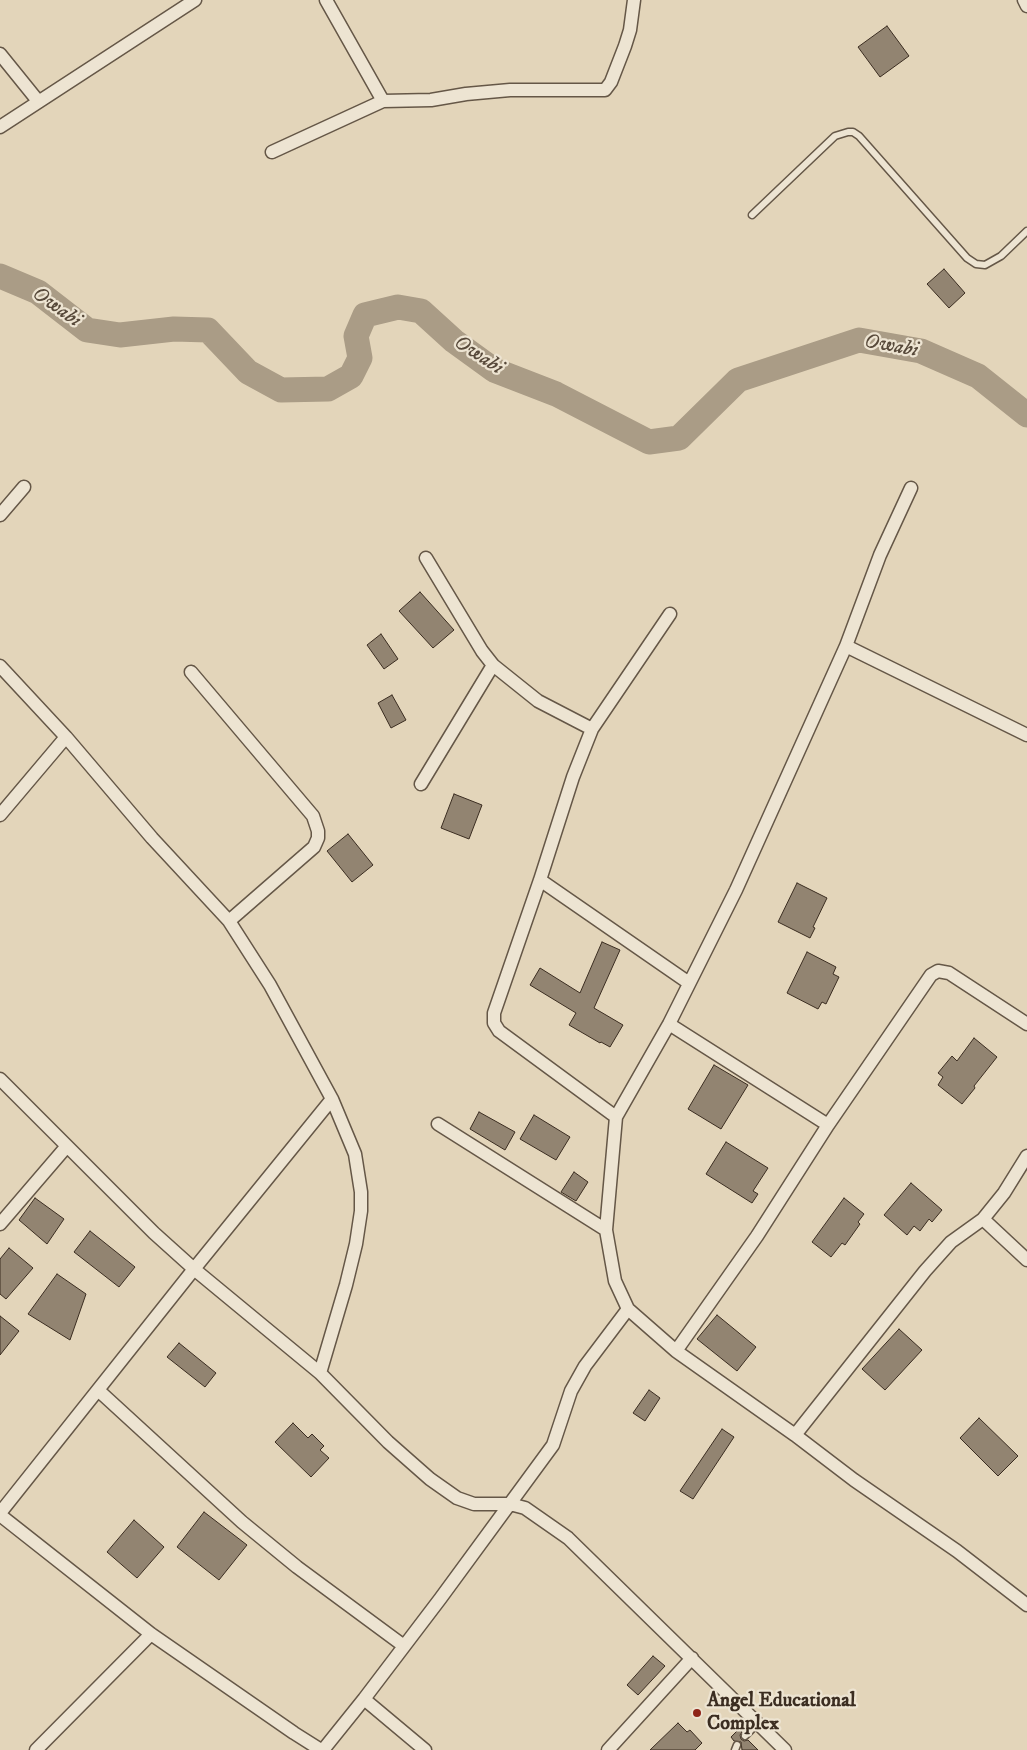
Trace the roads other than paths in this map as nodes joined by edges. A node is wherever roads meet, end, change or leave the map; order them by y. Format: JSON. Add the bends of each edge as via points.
{"nodes":[{"id":1,"x":194,"y":0,"type":"edge"},
{"id":2,"x":326,"y":0,"type":"edge"},
{"id":3,"x":634,"y":0,"type":"edge"},
{"id":4,"x":1024,"y":0,"type":"edge"},
{"id":5,"x":1027,"y":6,"type":"edge"},
{"id":6,"x":0,"y":54,"type":"edge"},
{"id":7,"x":38,"y":101,"type":"junction"},
{"id":8,"x":383,"y":101,"type":"junction"},
{"id":9,"x":0,"y":127,"type":"edge"},
{"id":10,"x":272,"y":152,"type":"dead end"},
{"id":11,"x":752,"y":215,"type":"dead end"},
{"id":12,"x":1027,"y":231,"type":"edge"},
{"id":13,"x":24,"y":487,"type":"dead end"},
{"id":14,"x":912,"y":488,"type":"dead end"},
{"id":15,"x":0,"y":516,"type":"edge"},
{"id":16,"x":426,"y":558,"type":"dead end"},
{"id":17,"x":670,"y":614,"type":"dead end"},
{"id":18,"x":846,"y":646,"type":"junction"},
{"id":19,"x":493,"y":665,"type":"junction"},
{"id":20,"x":0,"y":666,"type":"edge"},
{"id":21,"x":191,"y":672,"type":"dead end"},
{"id":22,"x":592,"y":729,"type":"junction"},
{"id":23,"x":1027,"y":735,"type":"edge"},
{"id":24,"x":66,"y":737,"type":"junction"},
{"id":25,"x":422,"y":784,"type":"dead end"},
{"id":26,"x":0,"y":815,"type":"edge"},
{"id":27,"x":540,"y":880,"type":"junction"},
{"id":28,"x":229,"y":921,"type":"junction"},
{"id":29,"x":689,"y":983,"type":"junction"},
{"id":30,"x":669,"y":1024,"type":"junction"},
{"id":31,"x":1027,"y":1024,"type":"edge"},
{"id":32,"x":0,"y":1079,"type":"edge"},
{"id":33,"x":332,"y":1098,"type":"junction"},
{"id":34,"x":616,"y":1117,"type":"junction"},
{"id":35,"x":438,"y":1124,"type":"dead end"},
{"id":36,"x":828,"y":1126,"type":"junction"},
{"id":37,"x":67,"y":1146,"type":"junction"},
{"id":38,"x":1027,"y":1156,"type":"edge"},
{"id":39,"x":983,"y":1220,"type":"junction"},
{"id":40,"x":0,"y":1224,"type":"edge"},
{"id":41,"x":606,"y":1230,"type":"junction"},
{"id":42,"x":1027,"y":1260,"type":"edge"},
{"id":43,"x":194,"y":1268,"type":"junction"},
{"id":44,"x":628,"y":1309,"type":"junction"},
{"id":45,"x":676,"y":1352,"type":"junction"},
{"id":46,"x":320,"y":1373,"type":"junction"},
{"id":47,"x":98,"y":1390,"type":"junction"},
{"id":48,"x":795,"y":1435,"type":"junction"},
{"id":49,"x":510,"y":1504,"type":"junction"},
{"id":50,"x":0,"y":1514,"type":"edge"},
{"id":51,"x":1027,"y":1605,"type":"edge"},
{"id":52,"x":151,"y":1634,"type":"junction"},
{"id":53,"x":404,"y":1646,"type":"junction"},
{"id":54,"x":692,"y":1658,"type":"junction"},
{"id":55,"x":364,"y":1699,"type":"junction"},
{"id":56,"x":758,"y":1723,"type":"junction"},
{"id":57,"x":745,"y":1736,"type":"dead end"},
{"id":58,"x":36,"y":1750,"type":"edge"},
{"id":59,"x":322,"y":1750,"type":"edge"},
{"id":60,"x":425,"y":1750,"type":"edge"},
{"id":61,"x":608,"y":1750,"type":"edge"},
{"id":62,"x":785,"y":1750,"type":"edge"}],
"edges":[{"from":1,"to":7,"type":"street"},
{"from":2,"to":8,"type":"street"},
{"from":3,"to":8,"type":"street","via":[[625,46],[605,90],[510,90],[431,100]]},
{"from":4,"to":5,"type":"street"},
{"from":6,"to":7,"type":"street"},
{"from":7,"to":9,"type":"street"},
{"from":8,"to":10,"type":"street"},
{"from":11,"to":12,"type":"lane","via":[[835,136],[853,132],[976,264],[985,265],[1001,256]]},
{"from":13,"to":15,"type":"street"},
{"from":14,"to":18,"type":"street","via":[[880,554]]},
{"from":16,"to":19,"type":"street"},
{"from":17,"to":22,"type":"street"},
{"from":18,"to":23,"type":"street"},
{"from":18,"to":29,"type":"street","via":[[736,890]]},
{"from":19,"to":22,"type":"street","via":[[538,701]]},
{"from":19,"to":25,"type":"street"},
{"from":20,"to":24,"type":"street"},
{"from":21,"to":28,"type":"street","via":[[313,816],[318,832],[314,847]]},
{"from":22,"to":27,"type":"street"},
{"from":24,"to":26,"type":"street"},
{"from":24,"to":28,"type":"street","via":[[152,838]]},
{"from":27,"to":29,"type":"street"},
{"from":27,"to":34,"type":"street","via":[[494,1013],[494,1023],[499,1031]]},
{"from":28,"to":33,"type":"street","via":[[270,985]]},
{"from":29,"to":30,"type":"street"},
{"from":30,"to":34,"type":"street"},
{"from":30,"to":36,"type":"street"},
{"from":31,"to":36,"type":"street","via":[[949,973],[938,971],[931,974]]},
{"from":32,"to":37,"type":"street"},
{"from":33,"to":43,"type":"street"},
{"from":33,"to":46,"type":"street","via":[[356,1154],[361,1211],[346,1285]]},
{"from":34,"to":41,"type":"street"},
{"from":35,"to":41,"type":"street"},
{"from":36,"to":45,"type":"street"},
{"from":37,"to":40,"type":"street"},
{"from":37,"to":43,"type":"street"},
{"from":38,"to":39,"type":"street"},
{"from":39,"to":42,"type":"street"},
{"from":39,"to":48,"type":"street","via":[[951,1242],[925,1271]]},
{"from":41,"to":44,"type":"street","via":[[615,1281]]},
{"from":43,"to":46,"type":"street"},
{"from":43,"to":47,"type":"street"},
{"from":44,"to":45,"type":"street"},
{"from":44,"to":49,"type":"street","via":[[584,1366],[571,1391],[553,1445]]},
{"from":45,"to":48,"type":"street"},
{"from":46,"to":49,"type":"street","via":[[388,1442],[457,1498],[474,1504]]},
{"from":47,"to":50,"type":"street"},
{"from":47,"to":53,"type":"street","via":[[242,1522]]},
{"from":48,"to":51,"type":"street"},
{"from":49,"to":53,"type":"street"},
{"from":49,"to":54,"type":"street","via":[[525,1508],[568,1538]]},
{"from":50,"to":52,"type":"street"},
{"from":52,"to":58,"type":"street"},
{"from":52,"to":59,"type":"street"},
{"from":53,"to":55,"type":"street"},
{"from":54,"to":56,"type":"street"},
{"from":54,"to":61,"type":"street"},
{"from":55,"to":59,"type":"street"},
{"from":55,"to":60,"type":"street"},
{"from":56,"to":57,"type":"lane"},
{"from":56,"to":62,"type":"street"}]}
